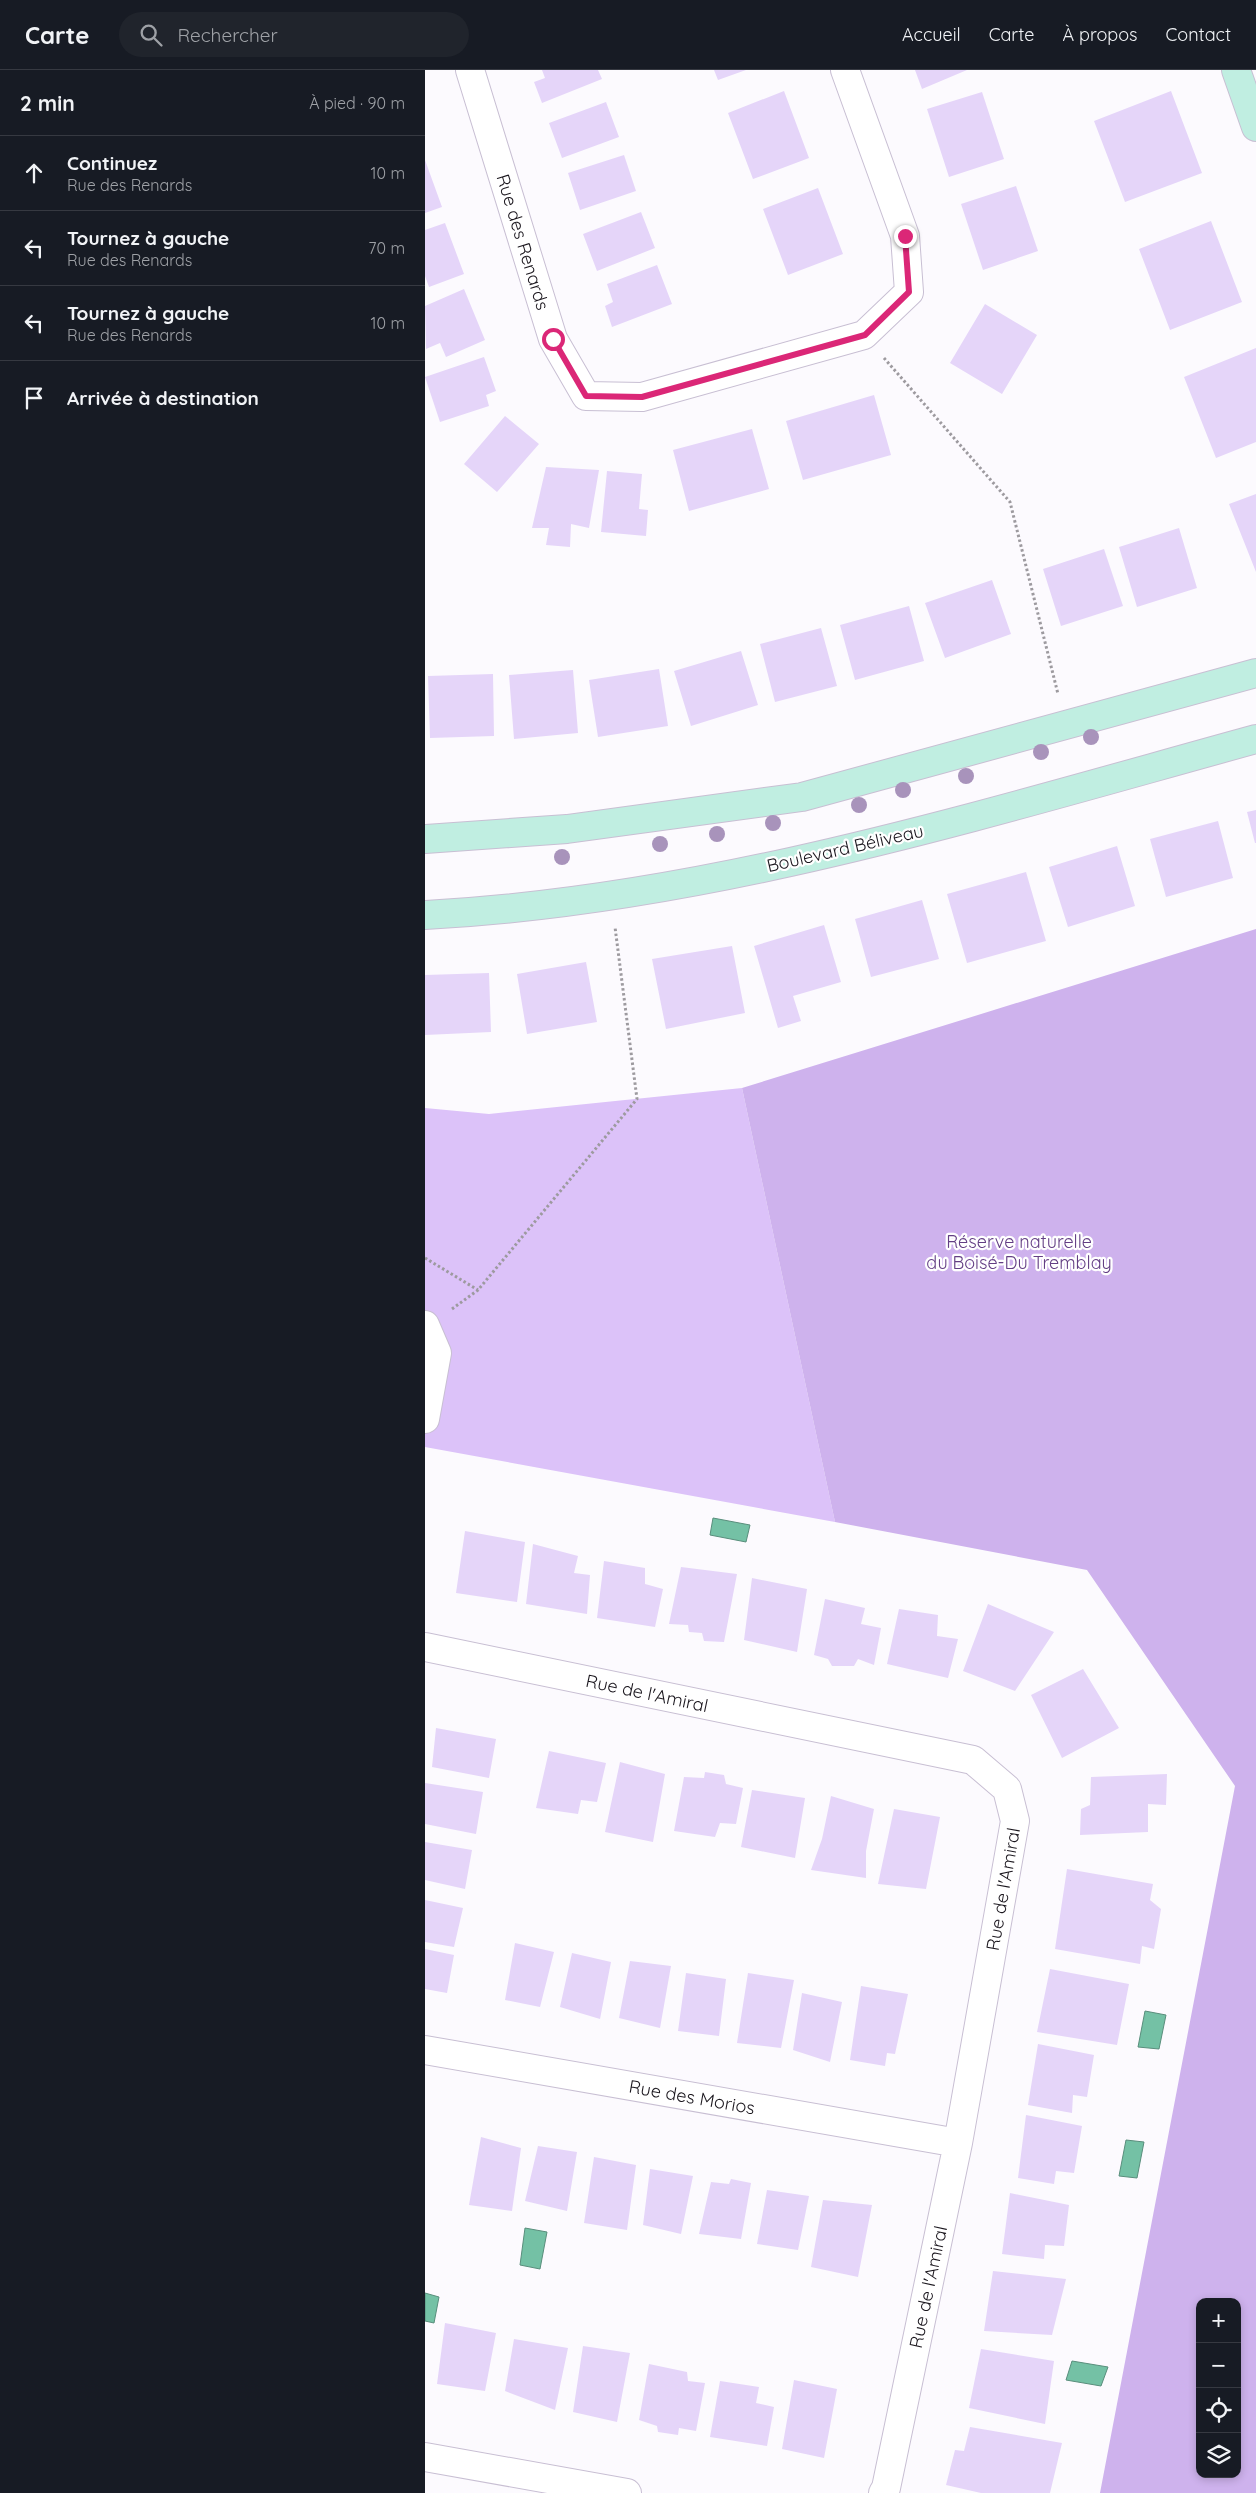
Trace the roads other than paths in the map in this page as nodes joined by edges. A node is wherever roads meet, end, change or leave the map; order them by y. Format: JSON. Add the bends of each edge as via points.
{"nodes":[{"id":1,"x":469,"y":70,"type":"edge"},
{"id":2,"x":845,"y":70,"type":"edge"},
{"id":3,"x":1235,"y":70,"type":"edge"},
{"id":4,"x":1256,"y":127,"type":"edge"},
{"id":5,"x":1256,"y":673,"type":"edge"},
{"id":6,"x":1256,"y":740,"type":"edge"},
{"id":7,"x":425,"y":839,"type":"edge"},
{"id":8,"x":425,"y":915,"type":"edge"},
{"id":9,"x":426,"y":1326,"type":"edge"},
{"id":10,"x":425,"y":1420,"type":"edge"},
{"id":11,"x":425,"y":1648,"type":"edge"},
{"id":12,"x":425,"y":2050,"type":"edge"},
{"id":13,"x":958,"y":2143,"type":"junction"},
{"id":14,"x":425,"y":2457,"type":"edge"},
{"id":15,"x":627,"y":2493,"type":"edge"},
{"id":16,"x":883,"y":2493,"type":"edge"}],
"edges":[{"from":1,"to":2,"type":"street","name":"Rue des Renards","via":[[553,339],[586,396],[642,397],[865,335],[909,292],[905,236]]},
{"from":3,"to":4,"type":"street"},
{"from":5,"to":7,"type":"street","via":[[802,797],[567,829]]},
{"from":6,"to":8,"type":"street","name":"Boulevard Béliveau","via":[[856,848],[701,880],[611,894],[490,911]]},
{"from":9,"to":10,"type":"street","via":[[437,1353]]},
{"from":11,"to":13,"type":"street","name":"Rue de l'Amiral","via":[[973,1760],[1007,1789],[1015,1821]]},
{"from":12,"to":13,"type":"street","name":"Rue des Morios"},
{"from":13,"to":16,"type":"street","name":"Rue de l'Amiral","via":[[887,2488]]},
{"from":14,"to":15,"type":"street"}]}
